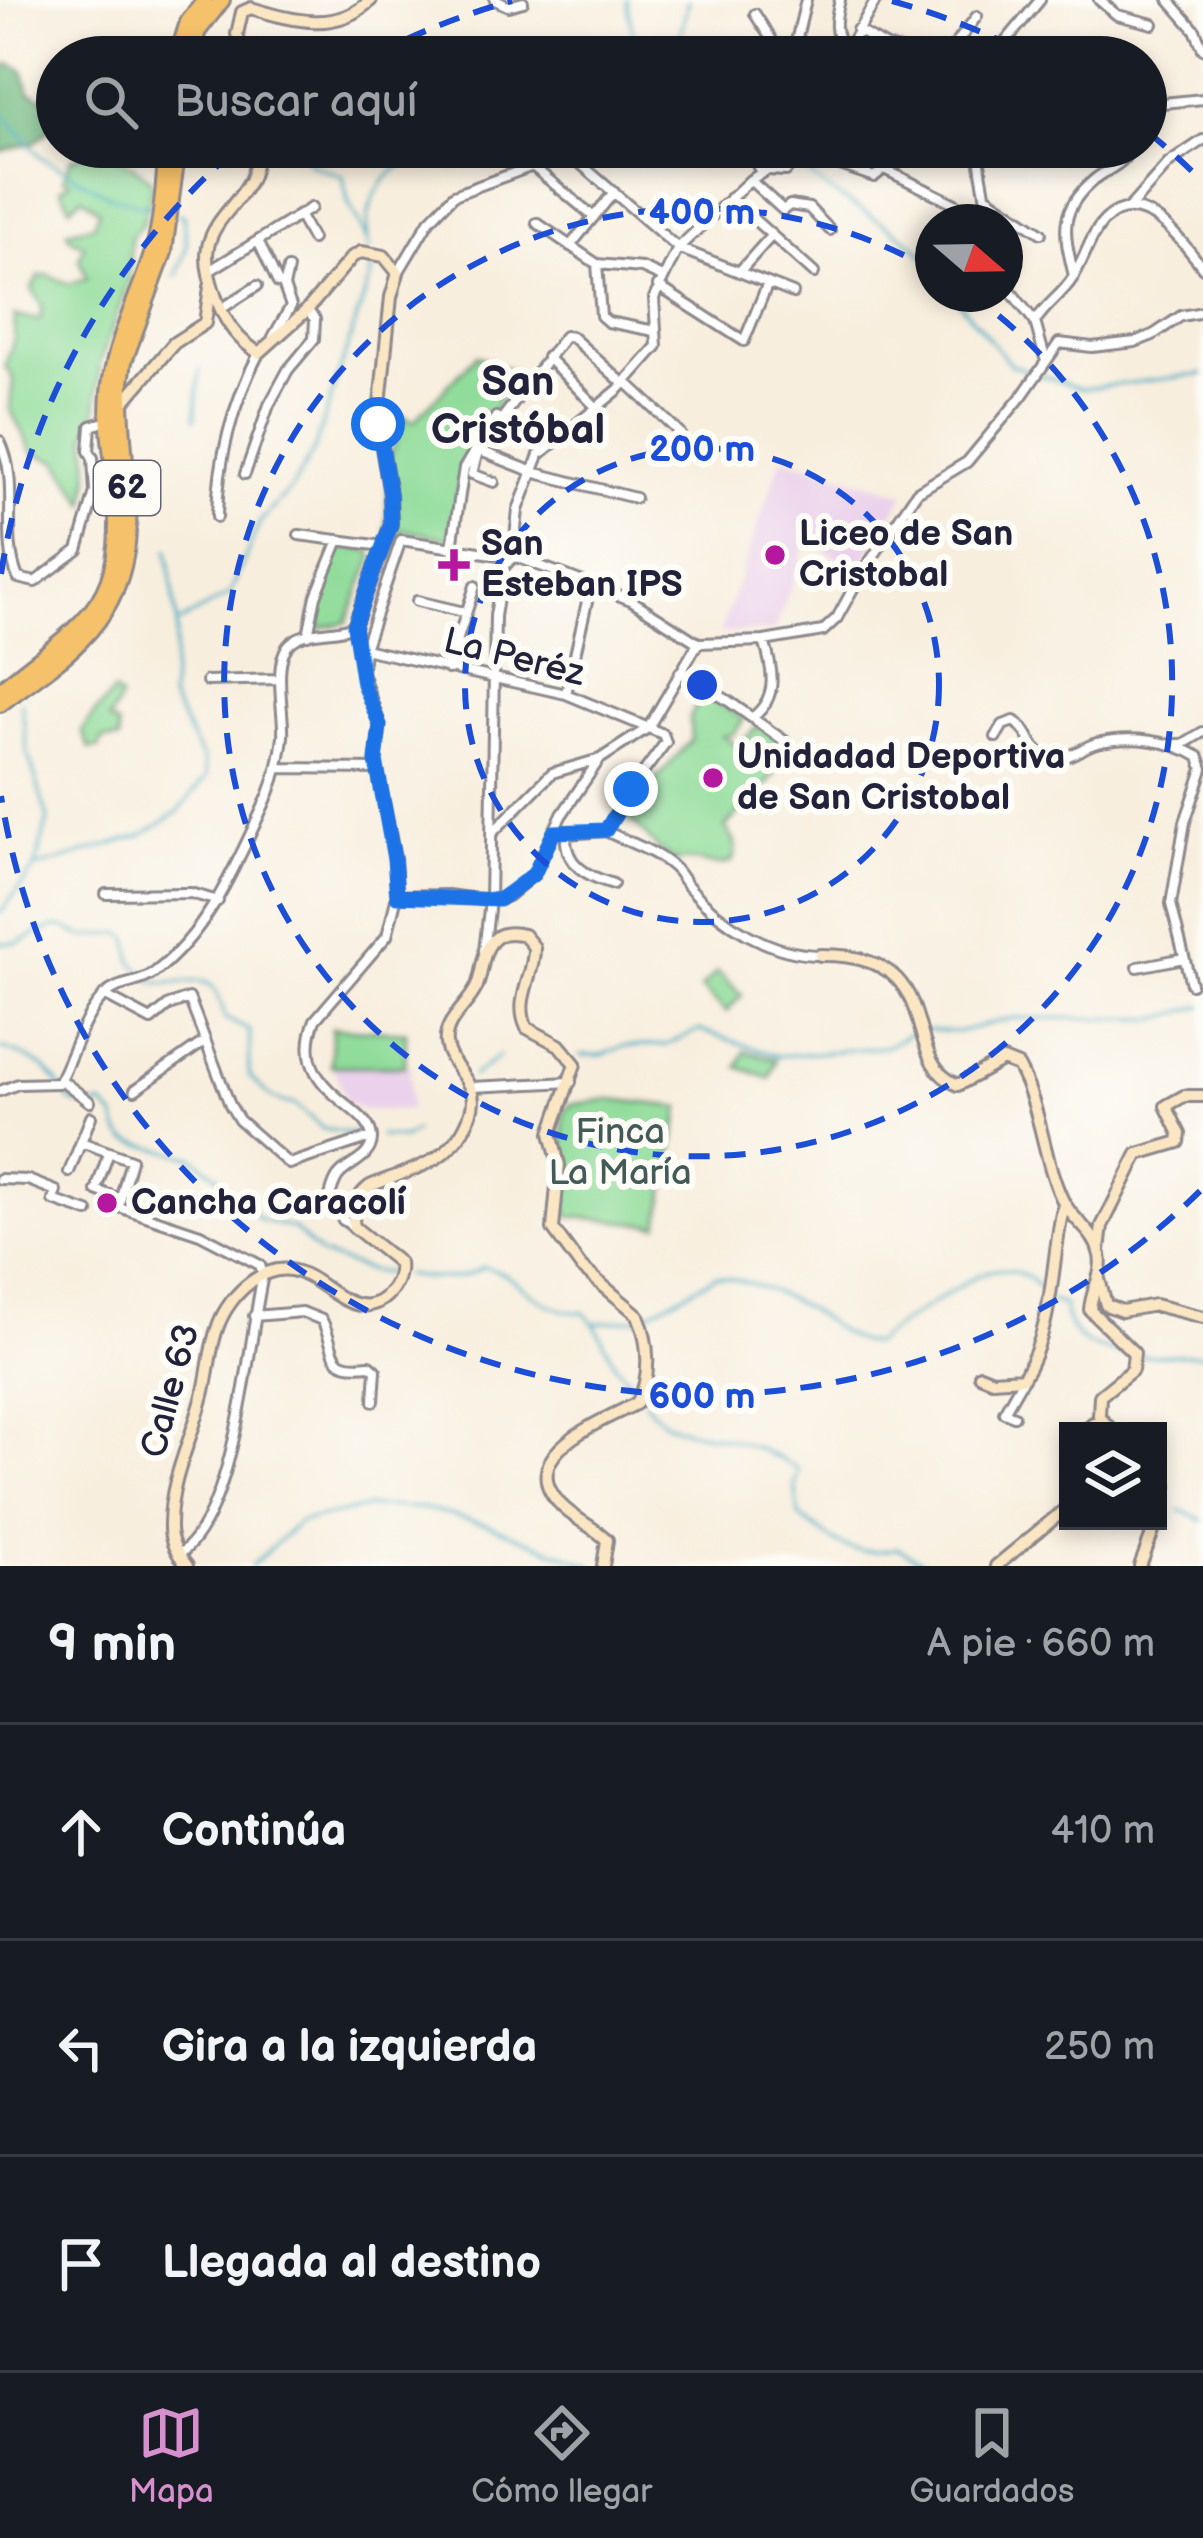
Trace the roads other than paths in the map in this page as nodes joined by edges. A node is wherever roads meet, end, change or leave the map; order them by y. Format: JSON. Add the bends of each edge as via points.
{"nodes":[{"id":1,"x":206,"y":0,"type":"edge"},
{"id":2,"x":222,"y":0,"type":"edge"},
{"id":3,"x":371,"y":0,"type":"edge"},
{"id":4,"x":495,"y":0,"type":"edge"},
{"id":5,"x":806,"y":0,"type":"edge"},
{"id":6,"x":840,"y":0,"type":"edge"},
{"id":7,"x":876,"y":0,"type":"edge"},
{"id":8,"x":1040,"y":0,"type":"edge"},
{"id":9,"x":1099,"y":0,"type":"edge"},
{"id":10,"x":1169,"y":0,"type":"edge"},
{"id":11,"x":523,"y":2,"type":"edge"},
{"id":12,"x":755,"y":14,"type":"dead end"},
{"id":13,"x":976,"y":16,"type":"dead end"},
{"id":14,"x":1153,"y":24,"type":"dead end"},
{"id":15,"x":856,"y":30,"type":"junction"},
{"id":16,"x":189,"y":36,"type":"edge"},
{"id":17,"x":190,"y":36,"type":"edge"},
{"id":18,"x":239,"y":36,"type":"edge"},
{"id":19,"x":769,"y":36,"type":"edge"},
{"id":20,"x":799,"y":36,"type":"edge"},
{"id":21,"x":836,"y":36,"type":"edge"},
{"id":22,"x":853,"y":36,"type":"edge"},
{"id":23,"x":867,"y":36,"type":"edge"},
{"id":24,"x":961,"y":36,"type":"edge"},
{"id":25,"x":1010,"y":36,"type":"edge"},
{"id":26,"x":1203,"y":49,"type":"edge"},
{"id":27,"x":1203,"y":99,"type":"edge"},
{"id":28,"x":1167,"y":103,"type":"edge"},
{"id":29,"x":1203,"y":144,"type":"edge"},
{"id":30,"x":1167,"y":165,"type":"edge"},
{"id":31,"x":168,"y":168,"type":"edge"},
{"id":32,"x":173,"y":168,"type":"edge"},
{"id":33,"x":254,"y":168,"type":"edge"},
{"id":34,"x":524,"y":168,"type":"edge"},
{"id":35,"x":535,"y":168,"type":"edge"},
{"id":36,"x":586,"y":168,"type":"edge"},
{"id":37,"x":758,"y":168,"type":"edge"},
{"id":38,"x":789,"y":168,"type":"edge"},
{"id":39,"x":845,"y":168,"type":"edge"},
{"id":40,"x":892,"y":168,"type":"edge"},
{"id":41,"x":980,"y":168,"type":"edge"},
{"id":42,"x":1112,"y":168,"type":"edge"},
{"id":43,"x":1165,"y":168,"type":"edge"},
{"id":44,"x":896,"y":170,"type":"junction"},
{"id":45,"x":761,"y":173,"type":"junction"},
{"id":46,"x":751,"y":180,"type":"junction"},
{"id":47,"x":169,"y":188,"type":"junction"},
{"id":48,"x":614,"y":192,"type":"junction"},
{"id":49,"x":987,"y":197,"type":"junction"},
{"id":50,"x":730,"y":198,"type":"junction"},
{"id":51,"x":957,"y":204,"type":"edge"},
{"id":52,"x":986,"y":204,"type":"edge"},
{"id":53,"x":311,"y":208,"type":"dead end"},
{"id":54,"x":1127,"y":210,"type":"junction"},
{"id":55,"x":299,"y":215,"type":"junction"},
{"id":56,"x":594,"y":217,"type":"junction"},
{"id":57,"x":537,"y":223,"type":"dead end"},
{"id":58,"x":164,"y":225,"type":"junction"},
{"id":59,"x":830,"y":230,"type":"dead end"},
{"id":60,"x":1041,"y":232,"type":"dead end"},
{"id":61,"x":772,"y":235,"type":"junction"},
{"id":62,"x":312,"y":239,"type":"dead end"},
{"id":63,"x":258,"y":240,"type":"junction"},
{"id":64,"x":570,"y":246,"type":"junction"},
{"id":65,"x":678,"y":248,"type":"junction"},
{"id":66,"x":597,"y":264,"type":"junction"},
{"id":67,"x":395,"y":267,"type":"junction"},
{"id":68,"x":1203,"y":268,"type":"edge"},
{"id":69,"x":288,"y":269,"type":"dead end"},
{"id":70,"x":739,"y":272,"type":"junction"},
{"id":71,"x":814,"y":273,"type":"dead end"},
{"id":72,"x":1074,"y":276,"type":"junction"},
{"id":73,"x":210,"y":277,"type":"junction"},
{"id":74,"x":660,"y":282,"type":"junction"},
{"id":75,"x":278,"y":283,"type":"dead end"},
{"id":76,"x":768,"y":283,"type":"junction"},
{"id":77,"x":256,"y":286,"type":"dead end"},
{"id":78,"x":793,"y":293,"type":"dead end"},
{"id":79,"x":1023,"y":307,"type":"edge"},
{"id":80,"x":221,"y":309,"type":"junction"},
{"id":81,"x":307,"y":310,"type":"junction"},
{"id":82,"x":1203,"y":312,"type":"edge"},
{"id":83,"x":1035,"y":322,"type":"junction"},
{"id":84,"x":655,"y":331,"type":"junction"},
{"id":85,"x":273,"y":338,"type":"junction"},
{"id":86,"x":260,"y":352,"type":"junction"},
{"id":87,"x":547,"y":357,"type":"junction"},
{"id":88,"x":1046,"y":359,"type":"junction"},
{"id":89,"x":625,"y":383,"type":"junction"},
{"id":90,"x":120,"y":406,"type":"junction"},
{"id":91,"x":596,"y":407,"type":"junction"},
{"id":92,"x":101,"y":424,"type":"dead end"},
{"id":93,"x":680,"y":433,"type":"dead end"},
{"id":94,"x":0,"y":441,"type":"edge"},
{"id":95,"x":478,"y":450,"type":"junction"},
{"id":96,"x":533,"y":470,"type":"junction"},
{"id":97,"x":245,"y":474,"type":"dead end"},
{"id":98,"x":472,"y":474,"type":"junction"},
{"id":99,"x":494,"y":482,"type":"dead end"},
{"id":100,"x":468,"y":485,"type":"dead end"},
{"id":101,"x":635,"y":498,"type":"dead end"},
{"id":102,"x":3,"y":513,"type":"edge"},
{"id":103,"x":217,"y":517,"type":"dead end"},
{"id":104,"x":298,"y":535,"type":"dead end"},
{"id":105,"x":339,"y":540,"type":"junction"},
{"id":106,"x":385,"y":546,"type":"junction"},
{"id":107,"x":452,"y":547,"type":"junction"},
{"id":108,"x":513,"y":557,"type":"junction"},
{"id":109,"x":591,"y":584,"type":"junction"},
{"id":110,"x":475,"y":586,"type":"dead end"},
{"id":111,"x":367,"y":591,"type":"junction"},
{"id":112,"x":380,"y":596,"type":"junction"},
{"id":113,"x":417,"y":601,"type":"dead end"},
{"id":114,"x":464,"y":612,"type":"junction"},
{"id":115,"x":354,"y":626,"type":"junction"},
{"id":116,"x":308,"y":636,"type":"junction"},
{"id":117,"x":764,"y":640,"type":"junction"},
{"id":118,"x":698,"y":643,"type":"junction"},
{"id":119,"x":364,"y":649,"type":"junction"},
{"id":120,"x":448,"y":669,"type":"junction"},
{"id":121,"x":362,"y":672,"type":"junction"},
{"id":122,"x":680,"y":672,"type":"junction"},
{"id":123,"x":491,"y":678,"type":"junction"},
{"id":124,"x":279,"y":679,"type":"junction"},
{"id":125,"x":207,"y":681,"type":"dead end"},
{"id":126,"x":0,"y":690,"type":"edge"},
{"id":127,"x":566,"y":694,"type":"junction"},
{"id":128,"x":0,"y":704,"type":"edge"},
{"id":129,"x":753,"y":717,"type":"junction"},
{"id":130,"x":648,"y":728,"type":"junction"},
{"id":131,"x":1203,"y":732,"type":"edge"},
{"id":132,"x":996,"y":737,"type":"dead end"},
{"id":133,"x":786,"y":742,"type":"dead end"},
{"id":134,"x":1168,"y":745,"type":"junction"},
{"id":135,"x":600,"y":759,"type":"junction"},
{"id":136,"x":278,"y":768,"type":"junction"},
{"id":137,"x":377,"y":769,"type":"junction"},
{"id":138,"x":606,"y":830,"type":"junction"},
{"id":139,"x":554,"y":832,"type":"junction"},
{"id":140,"x":566,"y":834,"type":"junction"},
{"id":141,"x":490,"y":835,"type":"junction"},
{"id":142,"x":613,"y":884,"type":"dead end"},
{"id":143,"x":106,"y":894,"type":"dead end"},
{"id":144,"x":397,"y":896,"type":"junction"},
{"id":145,"x":218,"y":901,"type":"junction"},
{"id":146,"x":490,"y":901,"type":"junction"},
{"id":147,"x":820,"y":955,"type":"joint"},
{"id":148,"x":484,"y":957,"type":"junction"},
{"id":149,"x":1184,"y":958,"type":"junction"},
{"id":150,"x":1138,"y":967,"type":"dead end"},
{"id":151,"x":1191,"y":984,"type":"dead end"},
{"id":152,"x":104,"y":995,"type":"junction"},
{"id":153,"x":205,"y":1041,"type":"junction"},
{"id":154,"x":60,"y":1079,"type":"junction"},
{"id":155,"x":572,"y":1082,"type":"junction"},
{"id":156,"x":471,"y":1087,"type":"junction"},
{"id":157,"x":135,"y":1090,"type":"dead end"},
{"id":158,"x":0,"y":1091,"type":"edge"},
{"id":159,"x":1203,"y":1096,"type":"edge"},
{"id":160,"x":90,"y":1102,"type":"dead end"},
{"id":161,"x":91,"y":1117,"type":"dead end"},
{"id":162,"x":371,"y":1137,"type":"junction"},
{"id":163,"x":81,"y":1142,"type":"junction"},
{"id":164,"x":109,"y":1152,"type":"junction"},
{"id":165,"x":70,"y":1172,"type":"dead end"},
{"id":166,"x":3,"y":1181,"type":"edge"},
{"id":167,"x":120,"y":1201,"type":"junction"},
{"id":168,"x":1064,"y":1204,"type":"junction"},
{"id":169,"x":88,"y":1212,"type":"dead end"},
{"id":170,"x":354,"y":1227,"type":"junction"},
{"id":171,"x":1099,"y":1250,"type":"junction"},
{"id":172,"x":263,"y":1275,"type":"junction"},
{"id":173,"x":1099,"y":1279,"type":"junction"},
{"id":174,"x":254,"y":1316,"type":"junction"},
{"id":175,"x":1203,"y":1317,"type":"edge"},
{"id":176,"x":980,"y":1375,"type":"dead end"},
{"id":177,"x":1023,"y":1378,"type":"junction"},
{"id":178,"x":374,"y":1401,"type":"dead end"},
{"id":179,"x":1014,"y":1416,"type":"dead end"},
{"id":180,"x":1106,"y":1422,"type":"edge"},
{"id":181,"x":1059,"y":1514,"type":"edge"},
{"id":182,"x":1154,"y":1530,"type":"edge"},
{"id":183,"x":178,"y":1555,"type":"junction"},
{"id":184,"x":187,"y":1566,"type":"edge"},
{"id":185,"x":603,"y":1566,"type":"edge"},
{"id":186,"x":996,"y":1566,"type":"edge"},
{"id":187,"x":1140,"y":1566,"type":"edge"}],
"edges":[{"from":1,"to":16,"type":"highway"},
{"from":2,"to":17,"type":"highway"},
{"from":3,"to":18,"type":"street","via":[[327,21],[251,8],[237,22]]},
{"from":4,"to":11,"type":"street"},
{"from":5,"to":20,"type":"street"},
{"from":6,"to":21,"type":"street"},
{"from":7,"to":15,"type":"street"},
{"from":8,"to":25,"type":"street"},
{"from":9,"to":14,"type":"street","via":[[1117,15]]},
{"from":10,"to":26,"type":"street"},
{"from":12,"to":19,"type":"street"},
{"from":13,"to":24,"type":"street"},
{"from":15,"to":22,"type":"street"},
{"from":15,"to":23,"type":"street"},
{"from":27,"to":28,"type":"street"},
{"from":29,"to":30,"type":"street"},
{"from":31,"to":47,"type":"highway","number":"62"},
{"from":32,"to":47,"type":"highway","number":"62"},
{"from":33,"to":73,"type":"street","via":[[209,242]]},
{"from":34,"to":67,"type":"street","via":[[444,202]]},
{"from":35,"to":56,"type":"street"},
{"from":36,"to":48,"type":"street"},
{"from":37,"to":45,"type":"street"},
{"from":38,"to":45,"type":"street"},
{"from":39,"to":44,"type":"street","via":[[874,177]]},
{"from":40,"to":44,"type":"street"},
{"from":41,"to":49,"type":"street"},
{"from":42,"to":72,"type":"street","via":[[1068,212]]},
{"from":43,"to":54,"type":"street"},
{"from":44,"to":51,"type":"street"},
{"from":45,"to":46,"type":"street"},
{"from":46,"to":50,"type":"street"},
{"from":46,"to":59,"type":"street","via":[[783,210],[809,208]]},
{"from":47,"to":58,"type":"highway","number":"62"},
{"from":48,"to":56,"type":"street"},
{"from":48,"to":65,"type":"street"},
{"from":49,"to":52,"type":"street"},
{"from":49,"to":60,"type":"street"},
{"from":50,"to":61,"type":"street"},
{"from":50,"to":65,"type":"street"},
{"from":53,"to":55,"type":"street"},
{"from":54,"to":68,"type":"street","via":[[1152,215]]},
{"from":54,"to":72,"type":"street","via":[[1103,221]]},
{"from":55,"to":62,"type":"street"},
{"from":55,"to":63,"type":"street"},
{"from":56,"to":64,"type":"street"},
{"from":57,"to":64,"type":"street"},
{"from":58,"to":90,"type":"highway","number":"62","via":[[124,362]]},
{"from":58,"to":126,"type":"highway","number":"62","via":[[110,382],[113,568],[96,607],[71,636]]},
{"from":61,"to":70,"type":"street"},
{"from":61,"to":71,"type":"street"},
{"from":63,"to":73,"type":"street"},
{"from":63,"to":75,"type":"street"},
{"from":64,"to":66,"type":"street"},
{"from":65,"to":70,"type":"street"},
{"from":65,"to":74,"type":"street"},
{"from":66,"to":74,"type":"street","via":[[642,268]]},
{"from":66,"to":84,"type":"street","via":[[601,316]]},
{"from":67,"to":81,"type":"street","via":[[372,252],[352,257]]},
{"from":67,"to":106,"type":"street","via":[[378,424],[391,508]]},
{"from":69,"to":85,"type":"street","via":[[290,306]]},
{"from":70,"to":76,"type":"street"},
{"from":72,"to":83,"type":"street"},
{"from":73,"to":80,"type":"street"},
{"from":73,"to":90,"type":"street","via":[[205,323],[174,343]]},
{"from":74,"to":76,"type":"street","via":[[744,341]]},
{"from":74,"to":84,"type":"street"},
{"from":76,"to":78,"type":"street"},
{"from":77,"to":80,"type":"street"},
{"from":79,"to":83,"type":"street"},
{"from":80,"to":86,"type":"street","via":[[243,343]]},
{"from":81,"to":85,"type":"street"},
{"from":81,"to":97,"type":"street","via":[[314,340],[269,406]]},
{"from":82,"to":88,"type":"street","via":[[1135,342],[1059,343]]},
{"from":83,"to":88,"type":"street"},
{"from":84,"to":89,"type":"street","via":[[657,346]]},
{"from":85,"to":86,"type":"street"},
{"from":86,"to":103,"type":"street","via":[[238,395]]},
{"from":87,"to":89,"type":"street","via":[[568,334]]},
{"from":87,"to":91,"type":"street"},
{"from":87,"to":95,"type":"street"},
{"from":88,"to":117,"type":"street","via":[[967,462],[917,493],[837,618],[823,631]]},
{"from":89,"to":91,"type":"street"},
{"from":89,"to":93,"type":"street"},
{"from":90,"to":128,"type":"highway","number":"62","via":[[130,519],[119,585],[77,645]]},
{"from":91,"to":96,"type":"street","via":[[551,441]]},
{"from":92,"to":102,"type":"street","via":[[91,426],[95,492],[78,550],[35,582],[18,578]]},
{"from":94,"to":102,"type":"street","via":[[11,497]]},
{"from":95,"to":96,"type":"street"},
{"from":95,"to":98,"type":"street"},
{"from":95,"to":107,"type":"street","via":[[464,468]]},
{"from":96,"to":101,"type":"street"},
{"from":96,"to":108,"type":"street"},
{"from":98,"to":99,"type":"street"},
{"from":98,"to":100,"type":"street"},
{"from":104,"to":105,"type":"street"},
{"from":105,"to":106,"type":"street"},
{"from":105,"to":116,"type":"street"},
{"from":106,"to":111,"type":"street"},
{"from":107,"to":108,"type":"street"},
{"from":107,"to":112,"type":"street","via":[[401,540]]},
{"from":108,"to":109,"type":"street"},
{"from":108,"to":123,"type":"street","via":[[500,586]]},
{"from":109,"to":118,"type":"street"},
{"from":109,"to":127,"type":"street"},
{"from":110,"to":114,"type":"street"},
{"from":111,"to":112,"type":"street"},
{"from":111,"to":115,"type":"street"},
{"from":112,"to":119,"type":"street"},
{"from":113,"to":114,"type":"street"},
{"from":114,"to":120,"type":"street"},
{"from":115,"to":116,"type":"street"},
{"from":115,"to":121,"type":"street"},
{"from":116,"to":124,"type":"street","via":[[286,646]]},
{"from":117,"to":118,"type":"street"},
{"from":117,"to":129,"type":"street","via":[[772,690]]},
{"from":118,"to":122,"type":"street"},
{"from":119,"to":120,"type":"street","name":"La Peréz"},
{"from":119,"to":121,"type":"street"},
{"from":120,"to":123,"type":"street","name":"La Peréz"},
{"from":121,"to":137,"type":"street","via":[[380,725]]},
{"from":122,"to":129,"type":"street"},
{"from":122,"to":130,"type":"street"},
{"from":123,"to":127,"type":"street","name":"La Peréz"},
{"from":123,"to":141,"type":"street"},
{"from":124,"to":125,"type":"street"},
{"from":124,"to":136,"type":"street","via":[[285,717]]},
{"from":127,"to":130,"type":"street","name":"La Peréz"},
{"from":129,"to":133,"type":"street"},
{"from":130,"to":135,"type":"street"},
{"from":130,"to":138,"type":"street","via":[[666,742]]},
{"from":131,"to":134,"type":"street"},
{"from":132,"to":134,"type":"street","via":[[1009,722],[1019,723],[1037,752],[1057,759],[1121,740]]},
{"from":134,"to":149,"type":"street","via":[[1203,764],[1171,904]]},
{"from":135,"to":139,"type":"street"},
{"from":135,"to":141,"type":"street","via":[[552,773]]},
{"from":136,"to":137,"type":"street"},
{"from":136,"to":145,"type":"street"},
{"from":137,"to":144,"type":"street"},
{"from":138,"to":140,"type":"street"},
{"from":138,"to":147,"type":"street","via":[[676,868],[711,908],[770,947]]},
{"from":139,"to":140,"type":"street"},
{"from":139,"to":146,"type":"street","via":[[534,874]]},
{"from":140,"to":142,"type":"street","via":[[575,865]]},
{"from":141,"to":146,"type":"street"},
{"from":143,"to":145,"type":"street","via":[[190,893]]},
{"from":144,"to":146,"type":"street"},
{"from":144,"to":162,"type":"street","via":[[387,936],[310,1033],[324,1089],[359,1114]]},
{"from":145,"to":152,"type":"street","via":[[150,976]]},
{"from":146,"to":148,"type":"street"},
{"from":147,"to":168,"type":"street","via":[[853,955],[895,976],[946,1080],[958,1085],[1003,1060],[1018,1066]]},
{"from":148,"to":155,"type":"street","via":[[496,937],[530,940],[535,956],[523,1021],[569,1053]]},
{"from":148,"to":156,"type":"street","via":[[476,989],[445,1037]]},
{"from":149,"to":150,"type":"street"},
{"from":149,"to":151,"type":"street"},
{"from":152,"to":153,"type":"street","via":[[151,1020],[187,998]]},
{"from":152,"to":154,"type":"street"},
{"from":153,"to":157,"type":"street"},
{"from":153,"to":162,"type":"street","via":[[239,1120],[290,1164]]},
{"from":154,"to":158,"type":"street"},
{"from":154,"to":160,"type":"street"},
{"from":155,"to":156,"type":"street"},
{"from":155,"to":185,"type":"street","via":[[551,1133],[560,1165],[552,1213],[559,1241],[640,1319],[647,1371],[637,1403],[589,1423],[551,1466],[555,1497],[607,1540]]},
{"from":156,"to":170,"type":"street","via":[[471,1112],[450,1145],[420,1170],[361,1192]]},
{"from":159,"to":171,"type":"street","via":[[1166,1106],[1179,1142],[1138,1154],[1102,1226]]},
{"from":161,"to":163,"type":"street"},
{"from":162,"to":170,"type":"street","via":[[329,1199]]},
{"from":163,"to":164,"type":"street"},
{"from":163,"to":165,"type":"street"},
{"from":164,"to":167,"type":"street","via":[[97,1187]]},
{"from":164,"to":167,"type":"street","via":[[131,1160]]},
{"from":166,"to":169,"type":"street","via":[[28,1180]]},
{"from":167,"to":172,"type":"street","via":[[119,1208],[204,1235],[260,1265]]},
{"from":168,"to":171,"type":"street"},
{"from":168,"to":177,"type":"street","via":[[1044,1340]]},
{"from":170,"to":172,"type":"street","via":[[399,1263],[398,1281],[382,1299],[357,1305],[298,1272]]},
{"from":171,"to":173,"type":"street"},
{"from":172,"to":174,"type":"street"},
{"from":172,"to":183,"type":"street","name":"Calle 63","via":[[240,1291],[218,1326],[172,1503]]},
{"from":173,"to":175,"type":"street","via":[[1114,1310],[1155,1305]]},
{"from":173,"to":180,"type":"street","via":[[1090,1310],[1135,1361],[1100,1396]]},
{"from":174,"to":178,"type":"street","via":[[302,1312],[322,1321],[336,1362],[376,1370]]},
{"from":174,"to":183,"type":"street","via":[[225,1478],[212,1513]]},
{"from":176,"to":177,"type":"street"},
{"from":177,"to":179,"type":"street","via":[[1004,1412]]},
{"from":181,"to":186,"type":"street"},
{"from":182,"to":187,"type":"street"},
{"from":183,"to":184,"type":"street"}]}
